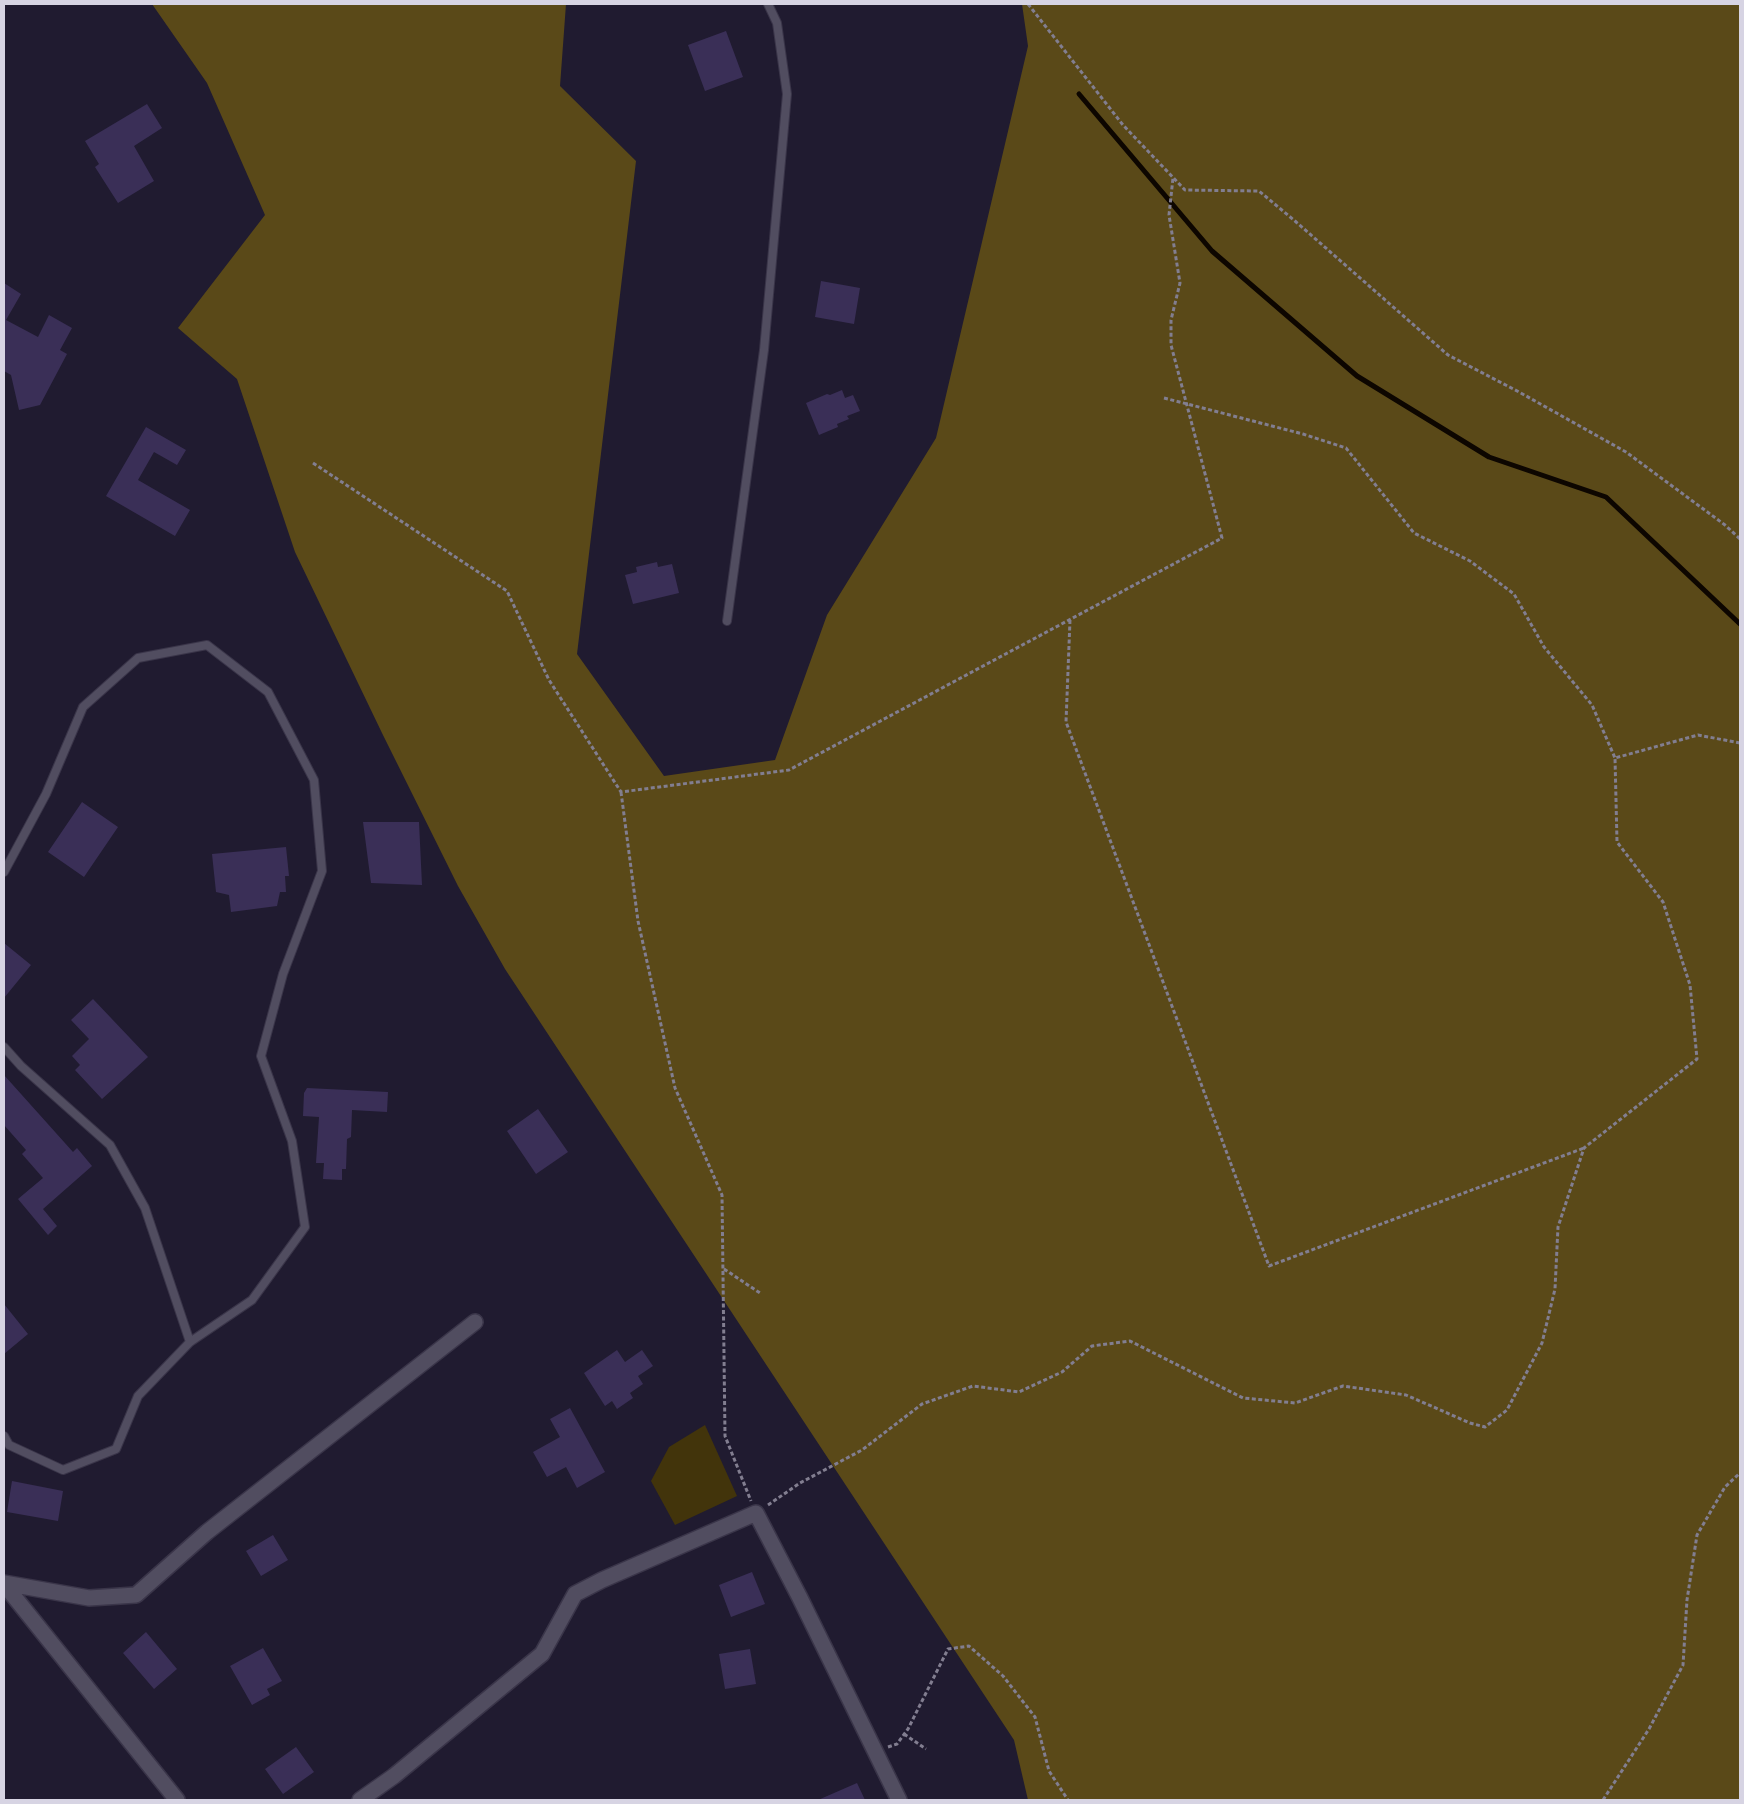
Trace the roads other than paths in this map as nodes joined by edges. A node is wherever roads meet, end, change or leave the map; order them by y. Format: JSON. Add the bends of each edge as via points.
{"nodes":[{"id":1,"x":768,"y":4,"type":"edge"},
{"id":2,"x":727,"y":621,"type":"dead end"},
{"id":3,"x":4,"y":872,"type":"edge"},
{"id":4,"x":4,"y":1047,"type":"edge"},
{"id":5,"x":475,"y":1322,"type":"dead end"},
{"id":6,"x":190,"y":1342,"type":"junction"},
{"id":7,"x":4,"y":1436,"type":"edge"},
{"id":8,"x":4,"y":1583,"type":"edge"},
{"id":9,"x":177,"y":1800,"type":"edge"},
{"id":10,"x":360,"y":1800,"type":"edge"},
{"id":11,"x":899,"y":1800,"type":"edge"}],
"edges":[{"from":1,"to":2,"type":"lane","via":[[777,23],[787,94],[764,350]]},
{"from":3,"to":6,"type":"lane","via":[[46,794],[83,707],[138,658],[207,645],[268,692],[314,780],[322,871],[283,974],[261,1056],[292,1140],[305,1227],[252,1300]]},
{"from":4,"to":6,"type":"lane","via":[[110,1145],[144,1208]]},
{"from":5,"to":8,"type":"street","via":[[207,1532],[136,1595],[89,1598]]},
{"from":6,"to":7,"type":"lane","via":[[138,1396],[116,1449],[63,1470],[9,1445]]},
{"from":8,"to":9,"type":"street"},
{"from":10,"to":11,"type":"street","via":[[394,1776],[542,1654],[575,1594],[756,1514]]}]}
